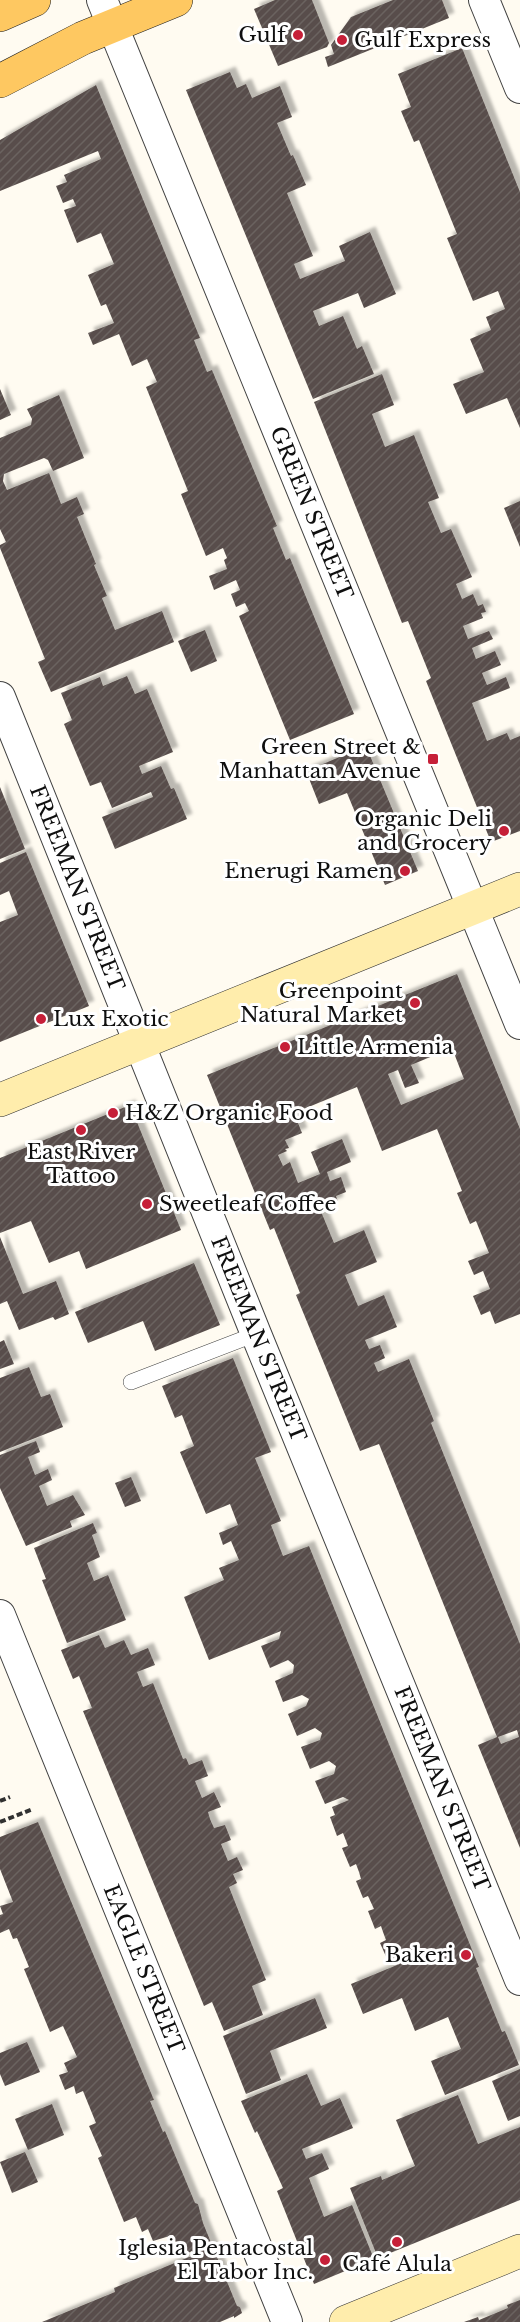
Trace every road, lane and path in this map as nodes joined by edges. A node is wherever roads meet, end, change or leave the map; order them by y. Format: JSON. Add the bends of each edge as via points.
{"nodes":[{"id":1,"x":34,"y":0,"type":"edge"},
{"id":2,"x":176,"y":0,"type":"edge"},
{"id":3,"x":484,"y":0,"type":"edge"},
{"id":4,"x":108,"y":13,"type":"edge"},
{"id":5,"x":0,"y":15,"type":"edge"},
{"id":6,"x":0,"y":81,"type":"edge"},
{"id":7,"x":520,"y":88,"type":"edge"},
{"id":8,"x":0,"y":697,"type":"edge"},
{"id":9,"x":520,"y":889,"type":"edge"},
{"id":10,"x":472,"y":909,"type":"junction"},
{"id":11,"x":520,"y":1024,"type":"edge"},
{"id":12,"x":140,"y":1044,"type":"junction"},
{"id":13,"x":0,"y":1100,"type":"edge"},
{"id":14,"x":256,"y":1334,"type":"junction"},
{"id":15,"x":131,"y":1382,"type":"dead end"},
{"id":16,"x":0,"y":1616,"type":"edge"},
{"id":17,"x":10,"y":1797,"type":"dead end"},
{"id":18,"x":0,"y":1801,"type":"edge"},
{"id":19,"x":33,"y":1809,"type":"dead end"},
{"id":20,"x":0,"y":1822,"type":"edge"},
{"id":21,"x":520,"y":1980,"type":"edge"},
{"id":22,"x":520,"y":2251,"type":"edge"},
{"id":23,"x":287,"y":2322,"type":"edge"},
{"id":24,"x":346,"y":2322,"type":"edge"}],
"edges":[{"from":1,"to":5,"type":"main road"},
{"from":2,"to":4,"type":"main road"},
{"from":3,"to":7,"type":"street"},
{"from":4,"to":6,"type":"main road"},
{"from":4,"to":10,"type":"street","name":"GREEN STREET"},
{"from":8,"to":12,"type":"street","name":"FREEMAN STREET"},
{"from":9,"to":10,"type":"street"},
{"from":10,"to":11,"type":"street","name":"GREEN STREET"},
{"from":10,"to":12,"type":"street"},
{"from":12,"to":13,"type":"street"},
{"from":12,"to":14,"type":"street","name":"FREEMAN STREET"},
{"from":14,"to":15,"type":"lane"},
{"from":14,"to":21,"type":"street","name":"FREEMAN STREET"},
{"from":16,"to":23,"type":"street","name":"EAGLE STREET"},
{"from":17,"to":18,"type":"path"},
{"from":19,"to":20,"type":"path"},
{"from":22,"to":24,"type":"street"}]}
